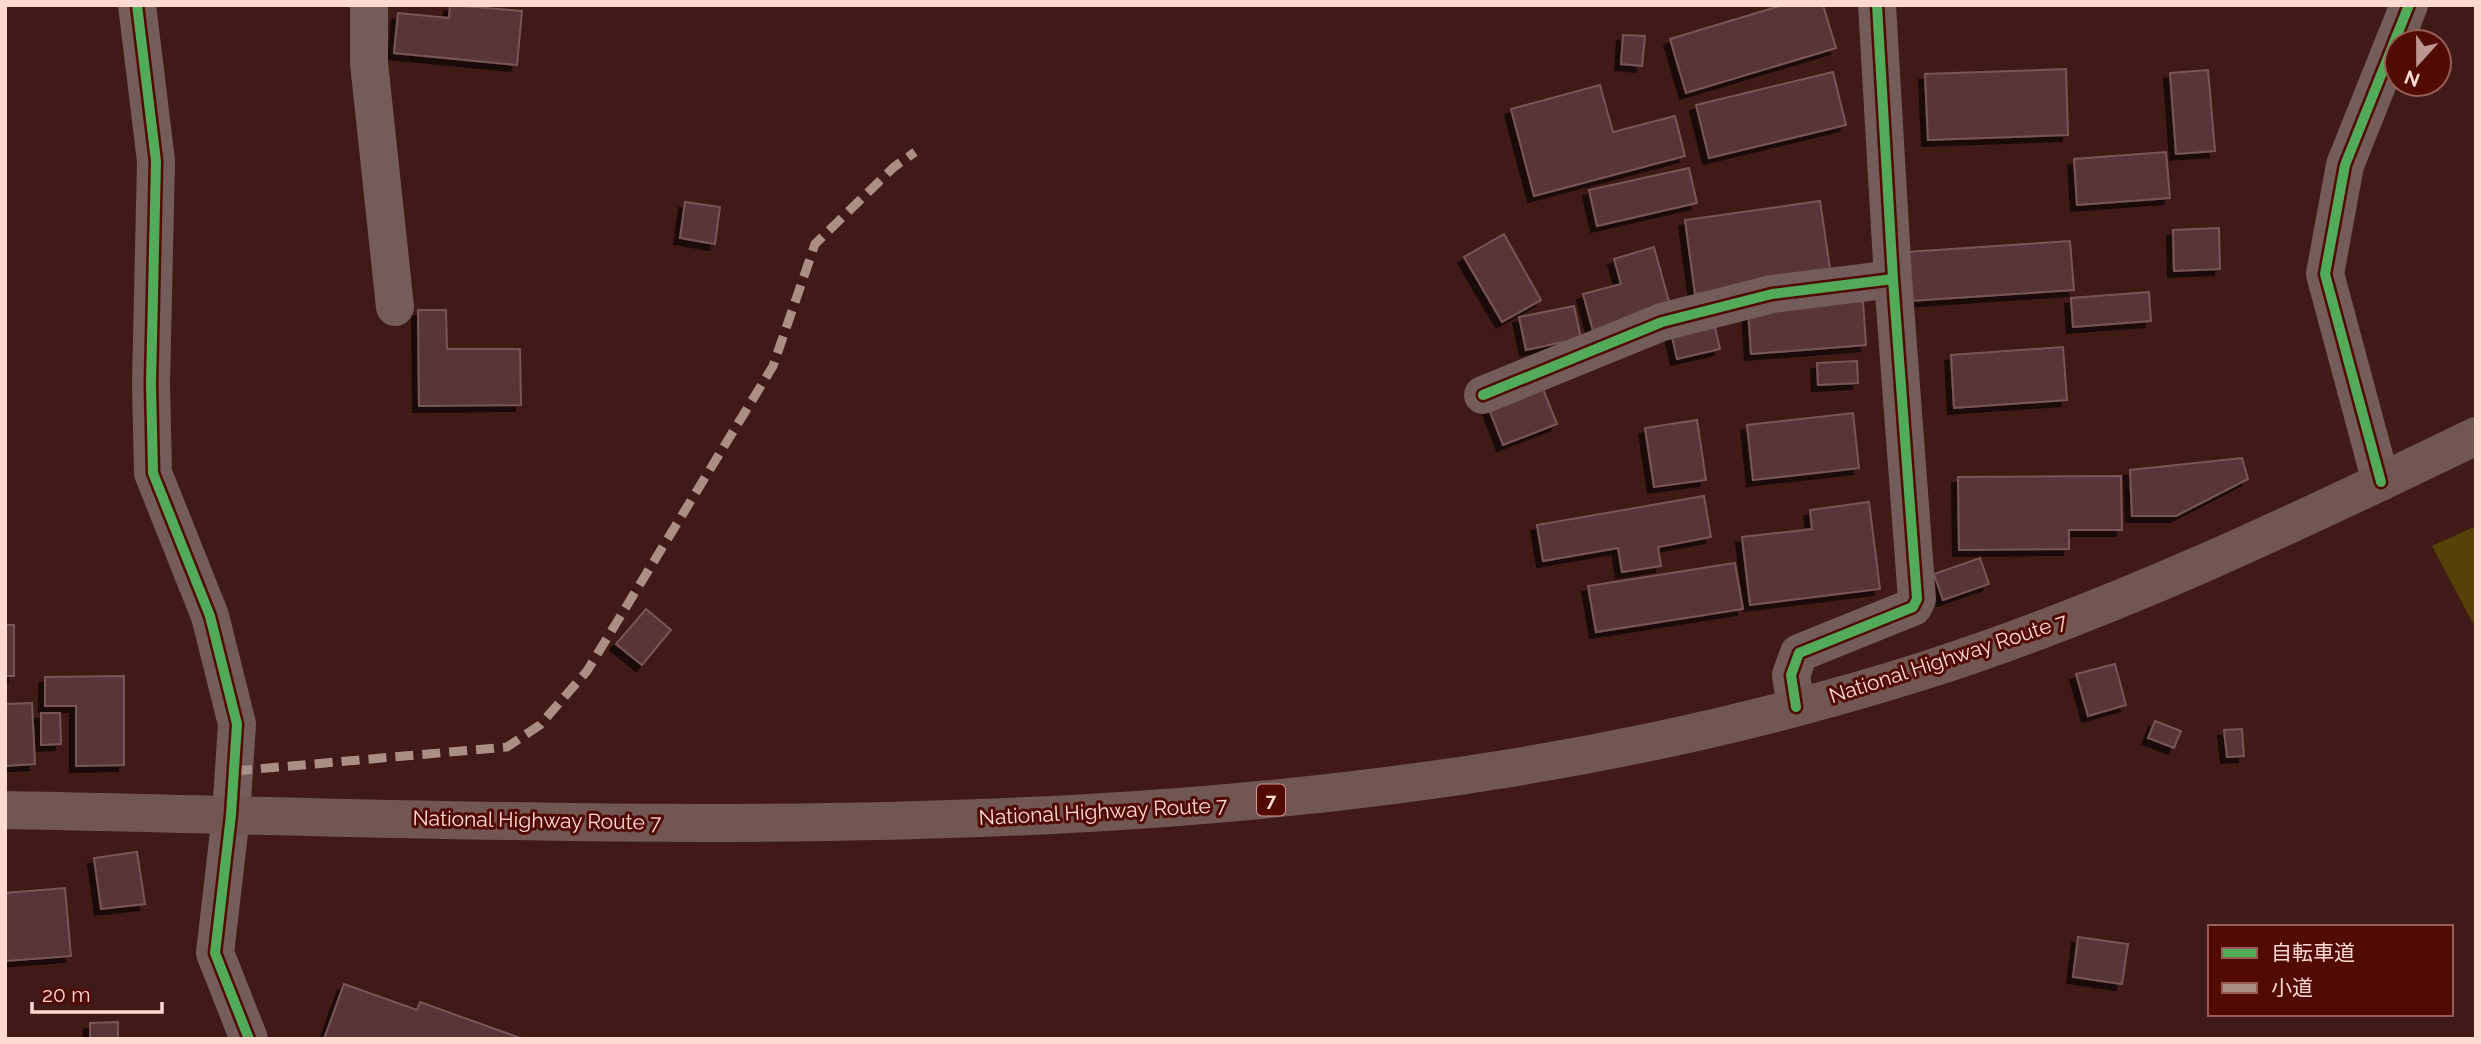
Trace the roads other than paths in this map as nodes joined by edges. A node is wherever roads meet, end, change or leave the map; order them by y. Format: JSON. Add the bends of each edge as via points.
{"nodes":[{"id":1,"x":137,"y":5,"type":"edge"},
{"id":2,"x":369,"y":5,"type":"edge"},
{"id":3,"x":1877,"y":5,"type":"edge"},
{"id":4,"x":2409,"y":5,"type":"edge"},
{"id":5,"x":1893,"y":279,"type":"junction"},
{"id":6,"x":395,"y":307,"type":"dead end"},
{"id":7,"x":1483,"y":395,"type":"dead end"},
{"id":8,"x":2476,"y":436,"type":"edge"},
{"id":9,"x":2381,"y":482,"type":"junction"},
{"id":10,"x":1796,"y":707,"type":"junction"},
{"id":11,"x":5,"y":810,"type":"edge"},
{"id":12,"x":231,"y":815,"type":"junction"},
{"id":13,"x":249,"y":1039,"type":"edge"}],
"edges":[{"from":1,"to":12,"type":"street","via":[[156,161],[153,473],[210,616],[237,724]]},
{"from":2,"to":6,"type":"street","via":[[369,63]]},
{"from":3,"to":5,"type":"street"},
{"from":4,"to":9,"type":"street","via":[[2345,165],[2325,274]]},
{"from":5,"to":7,"type":"street","via":[[1772,295],[1662,322]]},
{"from":5,"to":10,"type":"street","via":[[1917,599],[1913,607],[1799,653],[1791,675]]},
{"from":8,"to":9,"type":"highway","name":"National Highway Route 7","number":"7"},
{"from":9,"to":10,"type":"highway","name":"National Highway Route 7","number":"7","via":[[2141,591],[1925,670]]},
{"from":10,"to":12,"type":"highway","name":"National Highway Route 7","number":"7","via":[[1667,738],[1445,778],[1229,805],[872,821]]},
{"from":11,"to":12,"type":"highway","name":"National Highway Route 7","number":"7"},
{"from":12,"to":13,"type":"street","via":[[215,953]]}]}
